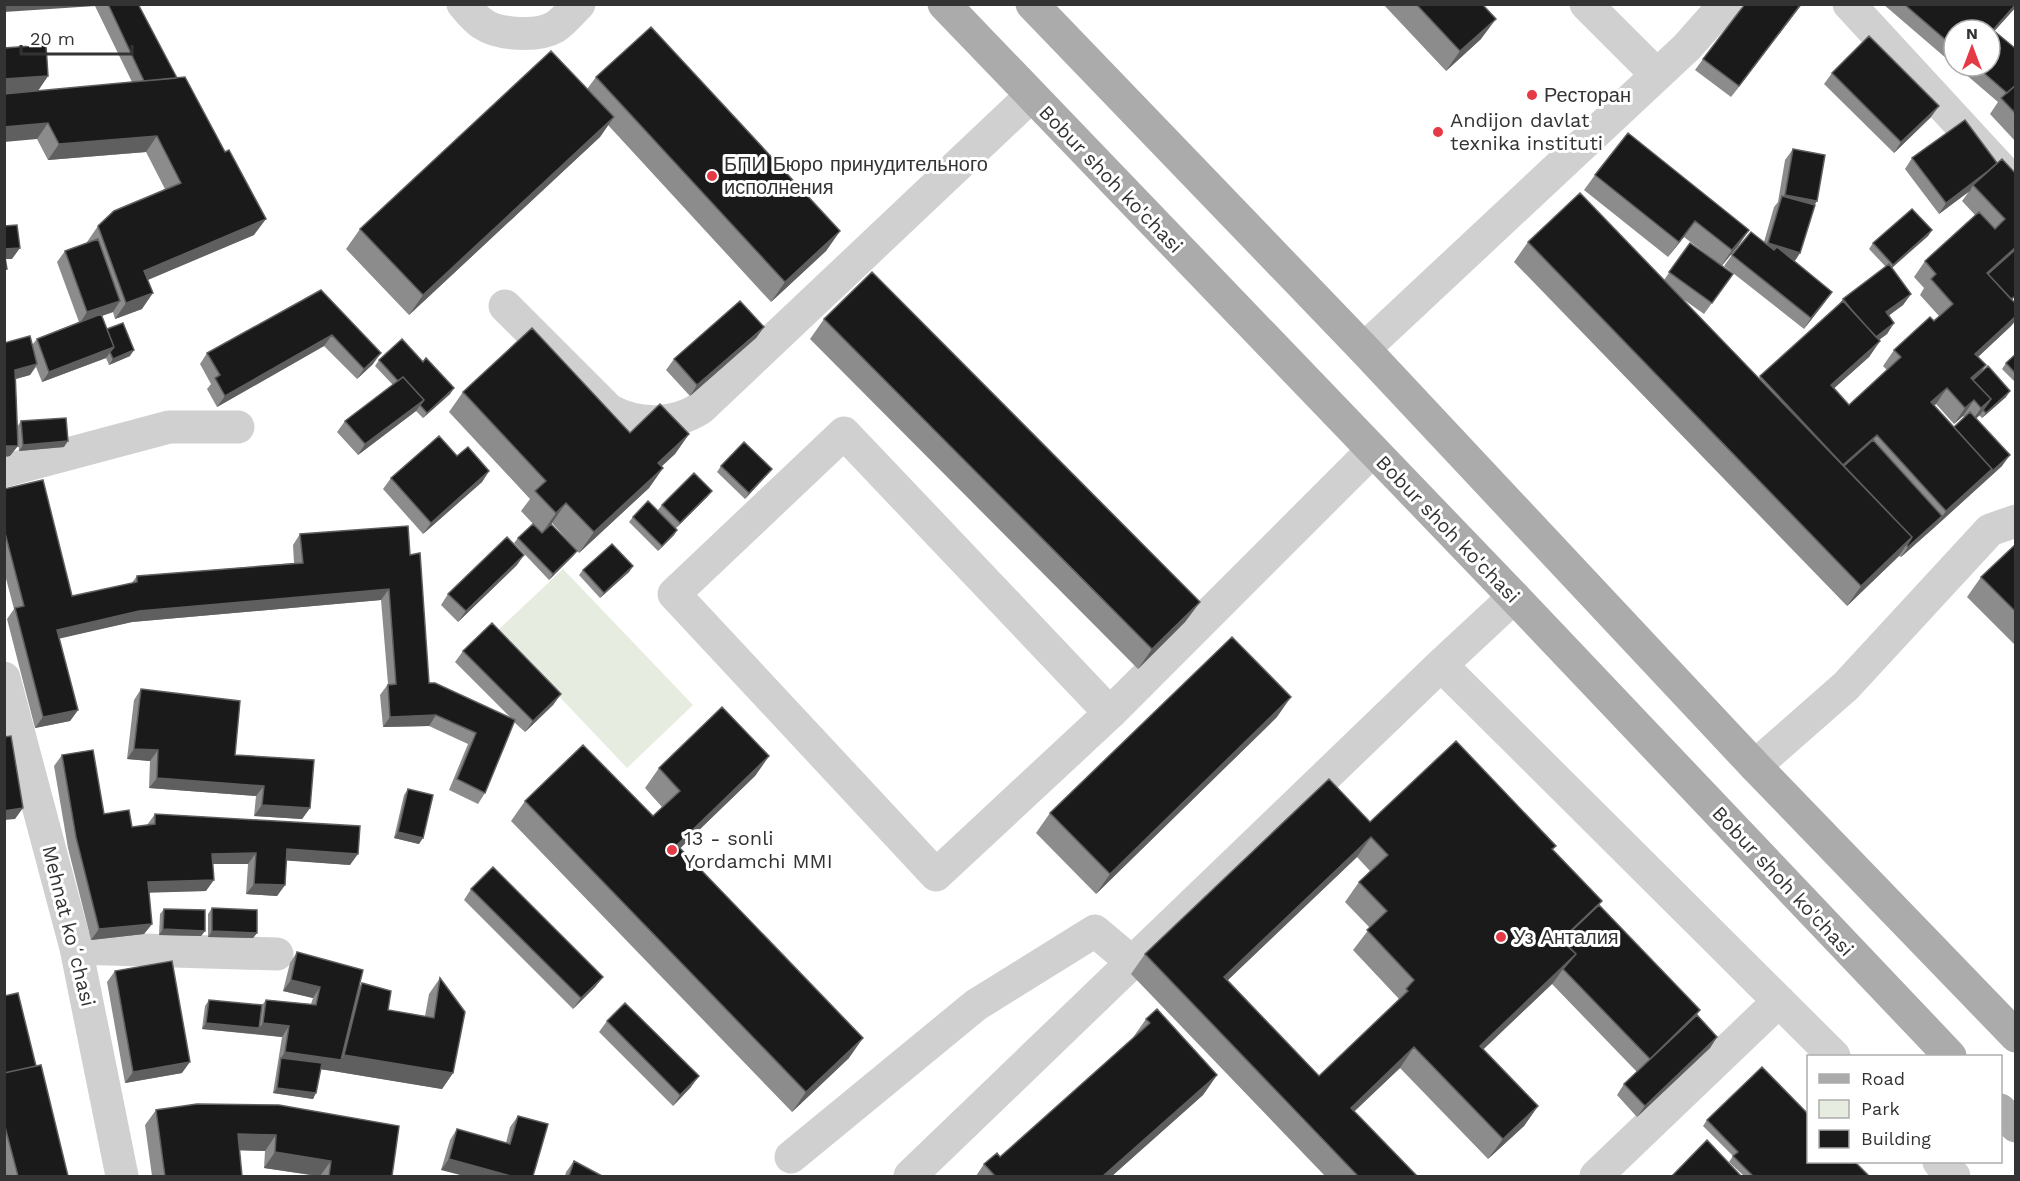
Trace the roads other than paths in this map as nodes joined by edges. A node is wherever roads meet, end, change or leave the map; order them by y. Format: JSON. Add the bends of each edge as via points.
{"nodes":[{"id":1,"x":463,"y":4,"type":"edge"},
{"id":2,"x":579,"y":4,"type":"edge"},
{"id":3,"x":944,"y":4,"type":"edge"},
{"id":4,"x":1032,"y":4,"type":"edge"},
{"id":5,"x":1586,"y":4,"type":"edge"},
{"id":6,"x":1725,"y":4,"type":"edge"},
{"id":7,"x":1849,"y":4,"type":"edge"},
{"id":8,"x":1657,"y":75,"type":"junction"},
{"id":9,"x":1031,"y":96,"type":"junction"},
{"id":10,"x":2016,"y":185,"type":"edge"},
{"id":11,"x":505,"y":306,"type":"dead end"},
{"id":12,"x":1364,"y":349,"type":"junction"},
{"id":13,"x":238,"y":428,"type":"dead end"},
{"id":14,"x":1372,"y":451,"type":"junction"},
{"id":15,"x":4,"y":471,"type":"edge"},
{"id":16,"x":2016,"y":521,"type":"edge"},
{"id":17,"x":1514,"y":597,"type":"junction"},
{"id":18,"x":1441,"y":665,"type":"junction"},
{"id":19,"x":4,"y":678,"type":"edge"},
{"id":20,"x":1110,"y":713,"type":"junction"},
{"id":21,"x":1755,"y":766,"type":"junction"},
{"id":22,"x":76,"y":948,"type":"junction"},
{"id":23,"x":277,"y":954,"type":"dead end"},
{"id":24,"x":1132,"y":963,"type":"junction"},
{"id":25,"x":1779,"y":1001,"type":"junction"},
{"id":26,"x":2016,"y":1035,"type":"edge"},
{"id":27,"x":1833,"y":1055,"type":"edge"},
{"id":28,"x":1949,"y":1055,"type":"edge"},
{"id":29,"x":791,"y":1157,"type":"dead end"},
{"id":30,"x":122,"y":1176,"type":"edge"},
{"id":31,"x":910,"y":1176,"type":"edge"},
{"id":32,"x":1596,"y":1176,"type":"edge"}],
"edges":[{"from":1,"to":2,"type":"street","via":[[482,24],[498,31],[522,33],[552,28]]},
{"from":3,"to":9,"type":"main road","name":"Bobur shoh ko'chasi"},
{"from":4,"to":12,"type":"main road"},
{"from":5,"to":8,"type":"street"},
{"from":6,"to":8,"type":"street"},
{"from":7,"to":10,"type":"street"},
{"from":8,"to":12,"type":"street"},
{"from":9,"to":11,"type":"street","via":[[701,408],[688,416],[648,422],[624,419],[609,410]]},
{"from":9,"to":14,"type":"main road","name":"Bobur shoh ko'chasi"},
{"from":12,"to":21,"type":"main road"},
{"from":13,"to":15,"type":"street","via":[[169,428]]},
{"from":14,"to":17,"type":"main road","name":"Bobur shoh ko'chasi"},
{"from":14,"to":20,"type":"street"},
{"from":16,"to":21,"type":"street","via":[[1990,530],[1846,686]]},
{"from":17,"to":18,"type":"street"},
{"from":17,"to":28,"type":"main road","name":"Bobur shoh ko'chasi"},
{"from":18,"to":24,"type":"street"},
{"from":18,"to":25,"type":"street"},
{"from":19,"to":22,"type":"street","name":"Mehnat koʻchasi"},
{"from":20,"to":20,"type":"street","via":[[936,875],[674,594],[844,433]]},
{"from":21,"to":26,"type":"main road"},
{"from":22,"to":23,"type":"street"},
{"from":22,"to":30,"type":"street","name":"Mehnat koʻchasi"},
{"from":24,"to":29,"type":"street","via":[[1095,931],[976,1005]]},
{"from":24,"to":31,"type":"street"},
{"from":25,"to":27,"type":"street"},
{"from":25,"to":32,"type":"street"}]}
